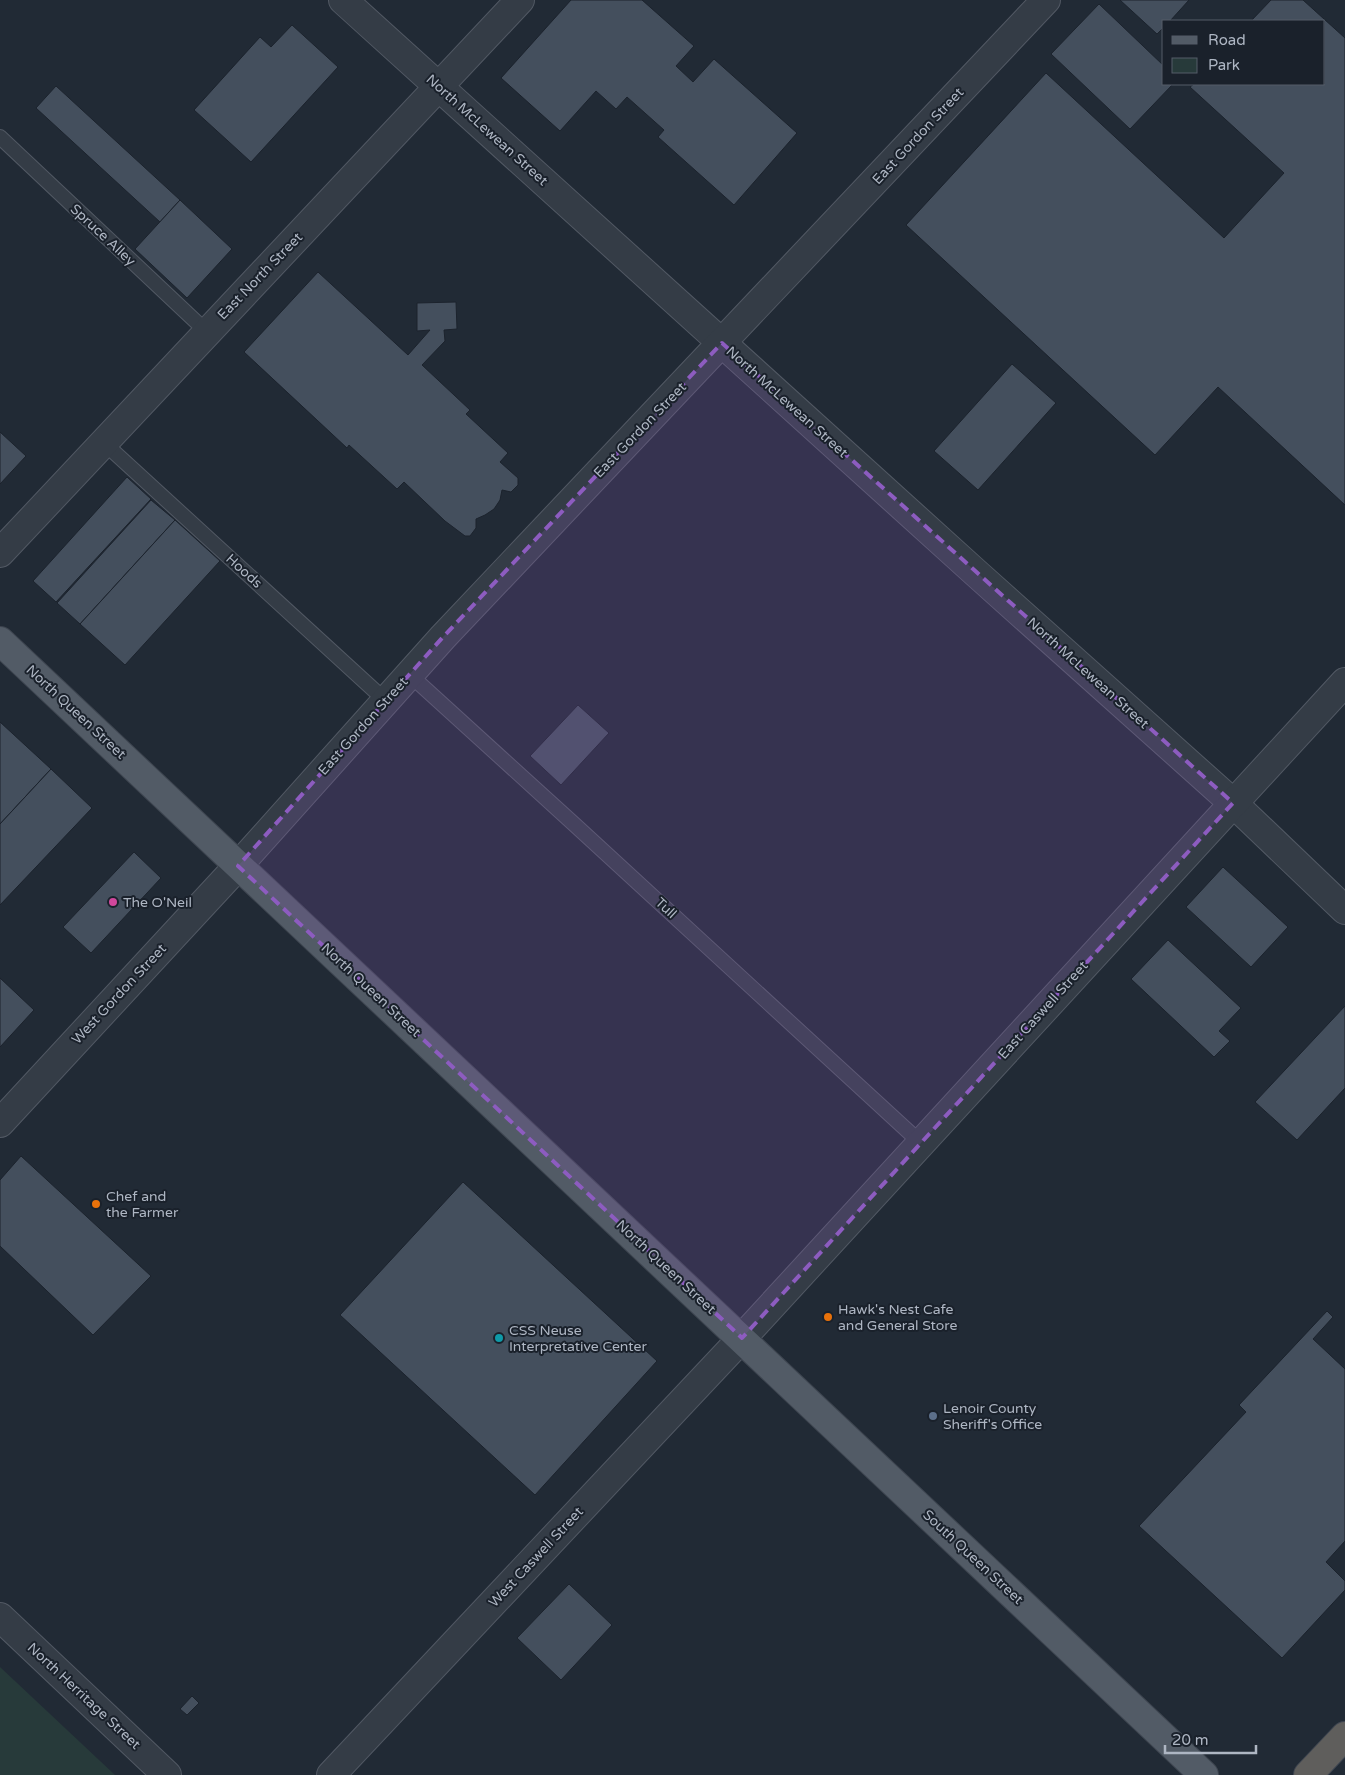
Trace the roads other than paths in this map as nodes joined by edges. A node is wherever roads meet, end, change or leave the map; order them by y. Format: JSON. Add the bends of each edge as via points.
{"nodes":[{"id":1,"x":343,"y":0,"type":"edge"},
{"id":2,"x":520,"y":0,"type":"edge"},
{"id":3,"x":1046,"y":0,"type":"edge"},
{"id":4,"x":439,"y":88,"type":"junction"},
{"id":5,"x":0,"y":138,"type":"edge"},
{"id":6,"x":207,"y":332,"type":"junction"},
{"id":7,"x":722,"y":344,"type":"junction"},
{"id":8,"x":103,"y":442,"type":"junction"},
{"id":9,"x":0,"y":553,"type":"edge"},
{"id":10,"x":0,"y":641,"type":"edge"},
{"id":11,"x":409,"y":674,"type":"junction"},
{"id":12,"x":1345,"y":682,"type":"edge"},
{"id":13,"x":386,"y":701,"type":"junction"},
{"id":14,"x":1233,"y":803,"type":"junction"},
{"id":15,"x":238,"y":866,"type":"junction"},
{"id":16,"x":1345,"y":910,"type":"edge"},
{"id":17,"x":0,"y":1123,"type":"edge"},
{"id":18,"x":922,"y":1144,"type":"junction"},
{"id":19,"x":742,"y":1338,"type":"junction"},
{"id":20,"x":0,"y":1617,"type":"edge"},
{"id":21,"x":1345,"y":1736,"type":"edge"},
{"id":22,"x":167,"y":1775,"type":"edge"},
{"id":23,"x":331,"y":1775,"type":"edge"},
{"id":24,"x":1204,"y":1775,"type":"edge"},
{"id":25,"x":1308,"y":1775,"type":"edge"}],
"edges":[{"from":1,"to":4,"type":"street","name":"North McLewean Street"},
{"from":2,"to":4,"type":"street","name":"East North Street"},
{"from":3,"to":7,"type":"street","name":"East Gordon Street"},
{"from":4,"to":6,"type":"street","name":"East North Street"},
{"from":4,"to":7,"type":"street","name":"North McLewean Street"},
{"from":5,"to":6,"type":"lane","name":"Spruce Alley"},
{"from":6,"to":8,"type":"street","name":"East North Street"},
{"from":7,"to":11,"type":"street","name":"East Gordon Street"},
{"from":7,"to":14,"type":"street","name":"North McLewean Street"},
{"from":8,"to":9,"type":"street","name":"East North Street"},
{"from":8,"to":13,"type":"lane","name":"Hoods"},
{"from":10,"to":15,"type":"main road","name":"North Queen Street"},
{"from":11,"to":13,"type":"street","name":"East Gordon Street"},
{"from":11,"to":18,"type":"lane","name":"Tull"},
{"from":12,"to":14,"type":"street","name":"East Caswell Street"},
{"from":13,"to":15,"type":"street","name":"East Gordon Street"},
{"from":14,"to":16,"type":"street","name":"North McLewean Street"},
{"from":14,"to":18,"type":"street","name":"East Caswell Street"},
{"from":15,"to":17,"type":"street","name":"West Gordon Street"},
{"from":15,"to":19,"type":"main road","name":"North Queen Street"},
{"from":18,"to":19,"type":"street","name":"East Caswell Street"},
{"from":19,"to":23,"type":"street","name":"West Caswell Street"},
{"from":19,"to":24,"type":"main road","name":"South Queen Street"},
{"from":20,"to":22,"type":"street","name":"North Herritage Street"},
{"from":21,"to":25,"type":"highway"}]}
